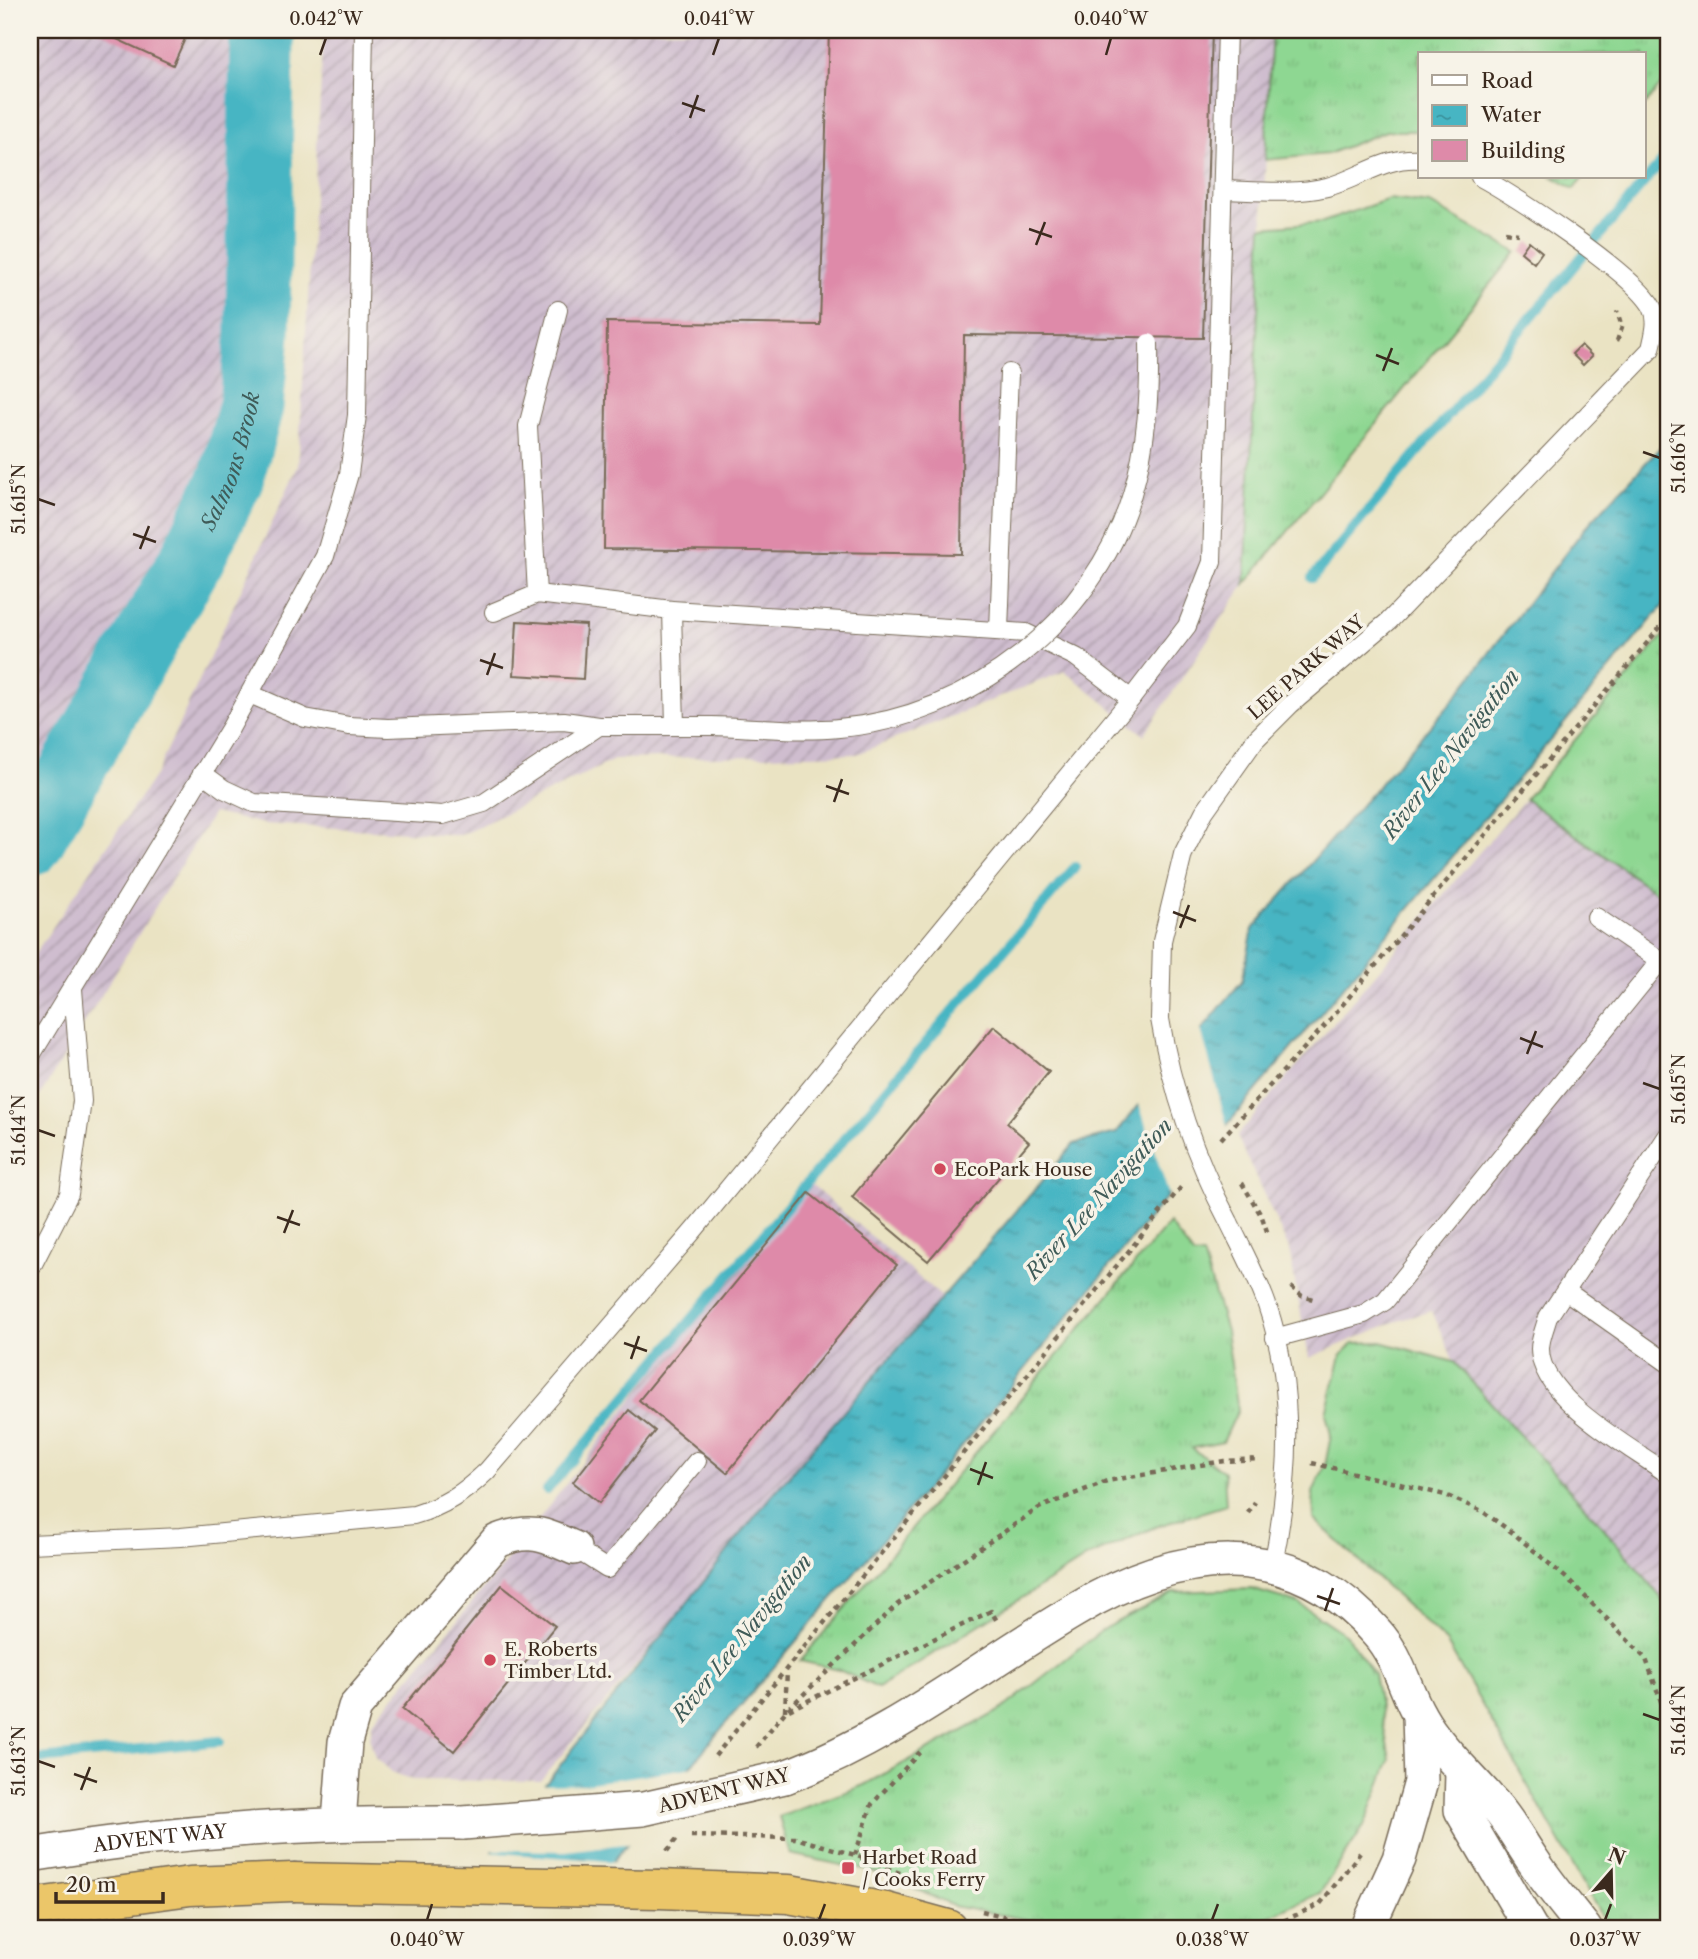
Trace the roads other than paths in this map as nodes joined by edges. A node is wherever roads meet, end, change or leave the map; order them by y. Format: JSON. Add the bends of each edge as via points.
{"nodes":[{"id":1,"x":364,"y":30,"type":"edge"},
{"id":2,"x":1227,"y":30,"type":"edge"},
{"id":3,"x":1418,"y":159,"type":"edge"},
{"id":4,"x":1482,"y":178,"type":"edge"},
{"id":5,"x":1223,"y":190,"type":"junction"},
{"id":6,"x":558,"y":310,"type":"dead end"},
{"id":7,"x":1662,"y":315,"type":"edge"},
{"id":8,"x":1149,"y":343,"type":"dead end"},
{"id":9,"x":1009,"y":373,"type":"dead end"},
{"id":10,"x":537,"y":594,"type":"junction"},
{"id":11,"x":672,"y":610,"type":"junction"},
{"id":12,"x":494,"y":612,"type":"dead end"},
{"id":13,"x":999,"y":630,"type":"junction"},
{"id":14,"x":250,"y":694,"type":"junction"},
{"id":15,"x":1130,"y":699,"type":"junction"},
{"id":16,"x":599,"y":726,"type":"junction"},
{"id":17,"x":675,"y":726,"type":"junction"},
{"id":18,"x":202,"y":773,"type":"junction"},
{"id":19,"x":1596,"y":917,"type":"dead end"},
{"id":20,"x":1664,"y":964,"type":"edge"},
{"id":21,"x":73,"y":989,"type":"junction"},
{"id":22,"x":30,"y":1057,"type":"edge"},
{"id":23,"x":1668,"y":1135,"type":"edge"},
{"id":24,"x":30,"y":1269,"type":"edge"},
{"id":25,"x":1566,"y":1291,"type":"junction"},
{"id":26,"x":1275,"y":1338,"type":"junction"},
{"id":27,"x":1668,"y":1363,"type":"edge"},
{"id":28,"x":697,"y":1461,"type":"dead end"},
{"id":29,"x":1668,"y":1474,"type":"edge"},
{"id":30,"x":30,"y":1544,"type":"edge"},
{"id":31,"x":574,"y":1548,"type":"joint"},
{"id":32,"x":1273,"y":1566,"type":"junction"},
{"id":33,"x":1419,"y":1715,"type":"junction"},
{"id":34,"x":1462,"y":1772,"type":"junction"},
{"id":35,"x":339,"y":1822,"type":"junction"},
{"id":36,"x":30,"y":1855,"type":"edge"},
{"id":37,"x":30,"y":1908,"type":"edge"},
{"id":38,"x":948,"y":1929,"type":"edge"},
{"id":39,"x":1367,"y":1929,"type":"edge"},
{"id":40,"x":1531,"y":1929,"type":"edge"},
{"id":41,"x":1585,"y":1929,"type":"edge"}],
"edges":[{"from":1,"to":14,"type":"lane","via":[[360,338],[349,474],[325,555]]},
{"from":2,"to":5,"type":"lane"},
{"from":3,"to":5,"type":"lane","via":[[1396,159],[1326,187]]},
{"from":4,"to":7,"type":"lane","via":[[1628,280]]},
{"from":5,"to":15,"type":"lane","via":[[1212,562],[1187,626]]},
{"from":6,"to":10,"type":"lane","via":[[528,426]]},
{"from":7,"to":26,"type":"lane","name":"LEE PARK WAY","bridge":true,"via":[[1647,354],[1389,621],[1255,740],[1211,802],[1183,854],[1169,901],[1159,963],[1160,1019],[1182,1120],[1267,1304]]},
{"from":8,"to":17,"type":"lane","bridge":true,"via":[[1150,401],[1141,460],[1121,525],[1085,586],[1055,626],[1023,656],[988,680],[922,710],[839,728]]},
{"from":9,"to":13,"type":"lane"},
{"from":10,"to":11,"type":"lane"},
{"from":10,"to":12,"type":"lane"},
{"from":11,"to":13,"type":"lane"},
{"from":11,"to":17,"type":"lane"},
{"from":13,"to":15,"type":"lane","via":[[1048,641]]},
{"from":14,"to":16,"type":"lane","via":[[306,718],[349,726],[564,721]]},
{"from":14,"to":18,"type":"lane"},
{"from":15,"to":30,"type":"lane","via":[[694,1230],[464,1494],[414,1515],[181,1537]]},
{"from":16,"to":17,"type":"lane"},
{"from":16,"to":18,"type":"lane","via":[[484,803],[443,815],[254,803]]},
{"from":18,"to":21,"type":"lane"},
{"from":19,"to":20,"type":"lane"},
{"from":20,"to":26,"type":"lane","via":[[1385,1301],[1364,1314]]},
{"from":21,"to":22,"type":"lane"},
{"from":21,"to":24,"type":"lane","via":[[82,1101],[69,1194]]},
{"from":23,"to":25,"type":"lane"},
{"from":25,"to":27,"type":"lane"},
{"from":25,"to":29,"type":"lane","via":[[1548,1317],[1540,1348],[1546,1375],[1569,1403]]},
{"from":26,"to":32,"type":"lane","name":"LEE PARK WAY","via":[[1288,1458]]},
{"from":28,"to":31,"type":"lane","via":[[607,1569]]},
{"from":31,"to":35,"type":"street","via":[[543,1534],[520,1532],[497,1541],[355,1707],[345,1742]]},
{"from":32,"to":33,"type":"street","name":"ADVENT WAY","via":[[1297,1574],[1344,1602],[1377,1633],[1405,1678]]},
{"from":32,"to":35,"type":"street","name":"ADVENT WAY","bridge":true,"via":[[1242,1560],[1198,1560],[1098,1596],[877,1734],[785,1777],[643,1809],[463,1824]]},
{"from":33,"to":34,"type":"street"},
{"from":33,"to":39,"type":"street","via":[[1421,1782],[1399,1859]]},
{"from":34,"to":40,"type":"street","via":[[1461,1810]]},
{"from":34,"to":41,"type":"street","via":[[1493,1802]]},
{"from":35,"to":36,"type":"street","name":"ADVENT WAY","via":[[168,1833]]},
{"from":37,"to":38,"type":"highway","bridge":true,"via":[[190,1886],[293,1882],[659,1889],[789,1894]]}]}
